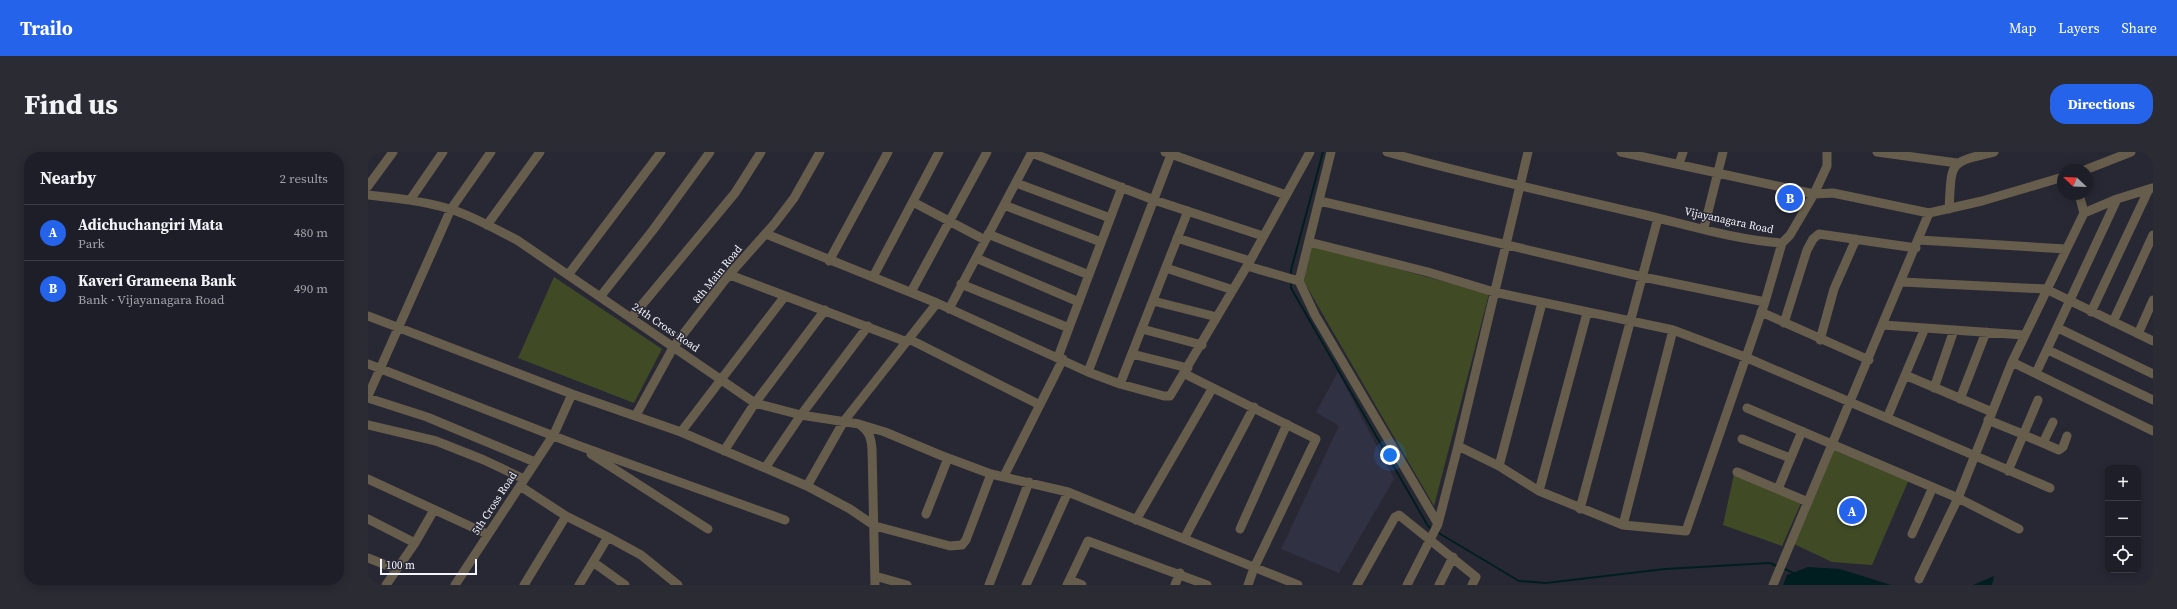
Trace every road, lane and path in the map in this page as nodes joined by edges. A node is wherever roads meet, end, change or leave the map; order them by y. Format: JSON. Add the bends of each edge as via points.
{"nodes":[{"id":1,"x":393,"y":152,"type":"edge"},
{"id":2,"x":443,"y":152,"type":"edge"},
{"id":3,"x":491,"y":152,"type":"edge"},
{"id":4,"x":540,"y":152,"type":"edge"},
{"id":5,"x":661,"y":152,"type":"edge"},
{"id":6,"x":710,"y":152,"type":"edge"},
{"id":7,"x":761,"y":152,"type":"edge"},
{"id":8,"x":888,"y":152,"type":"edge"},
{"id":9,"x":939,"y":152,"type":"edge"},
{"id":10,"x":987,"y":152,"type":"edge"},
{"id":11,"x":1032,"y":152,"type":"edge"},
{"id":12,"x":1310,"y":152,"type":"edge"},
{"id":13,"x":1331,"y":152,"type":"edge"},
{"id":14,"x":1388,"y":152,"type":"edge"},
{"id":15,"x":1528,"y":152,"type":"edge"},
{"id":16,"x":1620,"y":152,"type":"edge"},
{"id":17,"x":1683,"y":152,"type":"edge"},
{"id":18,"x":1723,"y":152,"type":"edge"},
{"id":19,"x":1827,"y":152,"type":"edge"},
{"id":20,"x":1877,"y":152,"type":"edge"},
{"id":21,"x":1994,"y":152,"type":"edge"},
{"id":22,"x":2131,"y":152,"type":"edge"},
{"id":23,"x":817,"y":153,"type":"edge"},
{"id":24,"x":1169,"y":153,"type":"edge"},
{"id":25,"x":1648,"y":155,"type":"edge"},
{"id":26,"x":1957,"y":163,"type":"junction"},
{"id":27,"x":1680,"y":164,"type":"junction"},
{"id":28,"x":2093,"y":167,"type":"edge"},
{"id":29,"x":1717,"y":172,"type":"junction"},
{"id":30,"x":2057,"y":179,"type":"edge"},
{"id":31,"x":1016,"y":183,"type":"junction"},
{"id":32,"x":368,"y":186,"type":"edge"},
{"id":33,"x":1520,"y":186,"type":"junction"},
{"id":34,"x":1122,"y":187,"type":"junction"},
{"id":35,"x":2151,"y":189,"type":"edge"},
{"id":36,"x":1814,"y":194,"type":"junction"},
{"id":37,"x":368,"y":195,"type":"edge"},
{"id":38,"x":1286,"y":195,"type":"junction"},
{"id":39,"x":2117,"y":199,"type":"junction"},
{"id":40,"x":410,"y":200,"type":"junction"},
{"id":41,"x":1154,"y":200,"type":"junction"},
{"id":42,"x":2081,"y":200,"type":"edge"},
{"id":43,"x":1320,"y":201,"type":"junction"},
{"id":44,"x":913,"y":202,"type":"junction"},
{"id":45,"x":1004,"y":205,"type":"junction"},
{"id":46,"x":451,"y":209,"type":"junction"},
{"id":47,"x":1949,"y":209,"type":"junction"},
{"id":48,"x":1188,"y":211,"type":"junction"},
{"id":49,"x":1929,"y":213,"type":"junction"},
{"id":50,"x":2084,"y":213,"type":"junction"},
{"id":51,"x":1110,"y":218,"type":"junction"},
{"id":52,"x":1658,"y":218,"type":"junction"},
{"id":53,"x":950,"y":222,"type":"junction"},
{"id":54,"x":487,"y":225,"type":"junction"},
{"id":55,"x":1704,"y":228,"type":"junction"},
{"id":56,"x":766,"y":234,"type":"junction"},
{"id":57,"x":2153,"y":235,"type":"edge"},
{"id":58,"x":1263,"y":236,"type":"junction"},
{"id":59,"x":987,"y":237,"type":"junction"},
{"id":60,"x":1177,"y":238,"type":"junction"},
{"id":61,"x":1856,"y":239,"type":"junction"},
{"id":62,"x":1101,"y":242,"type":"junction"},
{"id":63,"x":1309,"y":242,"type":"junction"},
{"id":64,"x":1782,"y":243,"type":"junction"},
{"id":65,"x":1918,"y":244,"type":"junction"},
{"id":66,"x":1506,"y":246,"type":"junction"},
{"id":67,"x":2066,"y":249,"type":"junction"},
{"id":68,"x":976,"y":258,"type":"junction"},
{"id":69,"x":829,"y":261,"type":"junction"},
{"id":70,"x":1248,"y":263,"type":"junction"},
{"id":71,"x":1166,"y":268,"type":"junction"},
{"id":72,"x":568,"y":275,"type":"junction"},
{"id":73,"x":730,"y":275,"type":"junction"},
{"id":74,"x":1089,"y":275,"type":"junction"},
{"id":75,"x":873,"y":277,"type":"junction"},
{"id":76,"x":1643,"y":277,"type":"junction"},
{"id":77,"x":1299,"y":281,"type":"junction"},
{"id":78,"x":1902,"y":282,"type":"junction"},
{"id":79,"x":962,"y":284,"type":"junction"},
{"id":80,"x":1233,"y":290,"type":"junction"},
{"id":81,"x":2046,"y":290,"type":"junction"},
{"id":82,"x":911,"y":292,"type":"junction"},
{"id":83,"x":1494,"y":292,"type":"junction"},
{"id":84,"x":785,"y":296,"type":"junction"},
{"id":85,"x":600,"y":297,"type":"junction"},
{"id":86,"x":2153,"y":300,"type":"edge"},
{"id":87,"x":1153,"y":301,"type":"junction"},
{"id":88,"x":2070,"y":301,"type":"junction"},
{"id":89,"x":1079,"y":302,"type":"junction"},
{"id":90,"x":1765,"y":302,"type":"junction"},
{"id":91,"x":937,"y":303,"type":"junction"},
{"id":92,"x":1542,"y":303,"type":"junction"},
{"id":93,"x":949,"y":309,"type":"junction"},
{"id":94,"x":826,"y":310,"type":"junction"},
{"id":95,"x":1761,"y":312,"type":"junction"},
{"id":96,"x":2091,"y":312,"type":"junction"},
{"id":97,"x":1587,"y":313,"type":"junction"},
{"id":98,"x":368,"y":316,"type":"edge"},
{"id":99,"x":1217,"y":317,"type":"junction"},
{"id":100,"x":631,"y":318,"type":"junction"},
{"id":101,"x":1629,"y":321,"type":"junction"},
{"id":102,"x":2113,"y":322,"type":"junction"},
{"id":103,"x":1784,"y":323,"type":"junction"},
{"id":104,"x":1883,"y":325,"type":"junction"},
{"id":105,"x":868,"y":326,"type":"junction"},
{"id":106,"x":1069,"y":328,"type":"junction"},
{"id":107,"x":1925,"y":328,"type":"junction"},
{"id":108,"x":2058,"y":328,"type":"junction"},
{"id":109,"x":399,"y":329,"type":"junction"},
{"id":110,"x":1142,"y":329,"type":"junction"},
{"id":111,"x":1674,"y":330,"type":"junction"},
{"id":112,"x":1954,"y":330,"type":"junction"},
{"id":113,"x":1986,"y":332,"type":"junction"},
{"id":114,"x":2138,"y":334,"type":"junction"},
{"id":115,"x":2024,"y":335,"type":"junction"},
{"id":116,"x":908,"y":340,"type":"junction"},
{"id":117,"x":1820,"y":340,"type":"junction"},
{"id":118,"x":2153,"y":341,"type":"edge"},
{"id":119,"x":1202,"y":345,"type":"junction"},
{"id":120,"x":674,"y":346,"type":"junction"},
{"id":121,"x":2048,"y":350,"type":"junction"},
{"id":122,"x":1132,"y":354,"type":"junction"},
{"id":123,"x":1745,"y":357,"type":"junction"},
{"id":124,"x":1060,"y":358,"type":"junction"},
{"id":125,"x":1868,"y":360,"type":"junction"},
{"id":126,"x":2012,"y":362,"type":"junction"},
{"id":127,"x":368,"y":364,"type":"edge"},
{"id":128,"x":381,"y":369,"type":"junction"},
{"id":129,"x":1186,"y":371,"type":"junction"},
{"id":130,"x":1088,"y":372,"type":"junction"},
{"id":131,"x":2036,"y":374,"type":"junction"},
{"id":132,"x":2153,"y":374,"type":"edge"},
{"id":133,"x":1905,"y":376,"type":"junction"},
{"id":134,"x":722,"y":381,"type":"junction"},
{"id":135,"x":1120,"y":384,"type":"junction"},
{"id":136,"x":1934,"y":388,"type":"junction"},
{"id":137,"x":1212,"y":389,"type":"junction"},
{"id":138,"x":572,"y":394,"type":"junction"},
{"id":139,"x":368,"y":397,"type":"edge"},
{"id":140,"x":1960,"y":399,"type":"junction"},
{"id":141,"x":2038,"y":400,"type":"dead end"},
{"id":142,"x":2153,"y":400,"type":"edge"},
{"id":143,"x":1851,"y":402,"type":"junction"},
{"id":144,"x":755,"y":403,"type":"junction"},
{"id":145,"x":1040,"y":405,"type":"junction"},
{"id":146,"x":1254,"y":407,"type":"junction"},
{"id":147,"x":1747,"y":408,"type":"dead end"},
{"id":148,"x":636,"y":415,"type":"junction"},
{"id":149,"x":801,"y":415,"type":"junction"},
{"id":150,"x":1990,"y":416,"type":"junction"},
{"id":151,"x":1887,"y":418,"type":"junction"},
{"id":152,"x":844,"y":421,"type":"junction"},
{"id":153,"x":2052,"y":422,"type":"dead end"},
{"id":154,"x":859,"y":424,"type":"junction"},
{"id":155,"x":1287,"y":424,"type":"junction"},
{"id":156,"x":368,"y":425,"type":"edge"},
{"id":157,"x":1802,"y":431,"type":"junction"},
{"id":158,"x":2153,"y":431,"type":"edge"},
{"id":159,"x":681,"y":432,"type":"junction"},
{"id":160,"x":554,"y":434,"type":"junction"},
{"id":161,"x":2022,"y":434,"type":"junction"},
{"id":162,"x":2067,"y":436,"type":"dead end"},
{"id":163,"x":1742,"y":438,"type":"dead end"},
{"id":164,"x":2043,"y":443,"type":"junction"},
{"id":165,"x":1833,"y":444,"type":"junction"},
{"id":166,"x":577,"y":445,"type":"junction"},
{"id":167,"x":1458,"y":446,"type":"junction"},
{"id":168,"x":724,"y":451,"type":"junction"},
{"id":169,"x":1974,"y":456,"type":"junction"},
{"id":170,"x":948,"y":458,"type":"junction"},
{"id":171,"x":1790,"y":458,"type":"junction"},
{"id":172,"x":535,"y":462,"type":"junction"},
{"id":173,"x":1499,"y":466,"type":"junction"},
{"id":174,"x":765,"y":468,"type":"junction"},
{"id":175,"x":2008,"y":471,"type":"junction"},
{"id":176,"x":1737,"y":472,"type":"dead end"},
{"id":177,"x":991,"y":474,"type":"junction"},
{"id":178,"x":1004,"y":476,"type":"junction"},
{"id":179,"x":368,"y":479,"type":"edge"},
{"id":180,"x":522,"y":482,"type":"junction"},
{"id":181,"x":1029,"y":482,"type":"junction"},
{"id":182,"x":807,"y":486,"type":"junction"},
{"id":183,"x":1933,"y":487,"type":"junction"},
{"id":184,"x":2050,"y":488,"type":"dead end"},
{"id":185,"x":1778,"y":489,"type":"junction"},
{"id":186,"x":1539,"y":491,"type":"junction"},
{"id":187,"x":1068,"y":492,"type":"junction"},
{"id":188,"x":1958,"y":498,"type":"junction"},
{"id":189,"x":1808,"y":502,"type":"junction"},
{"id":190,"x":1580,"y":509,"type":"junction"},
{"id":191,"x":434,"y":510,"type":"junction"},
{"id":192,"x":926,"y":514,"type":"dead end"},
{"id":193,"x":566,"y":516,"type":"junction"},
{"id":194,"x":368,"y":519,"type":"edge"},
{"id":195,"x":785,"y":520,"type":"dead end"},
{"id":196,"x":1136,"y":520,"type":"junction"},
{"id":197,"x":1623,"y":525,"type":"junction"},
{"id":198,"x":875,"y":526,"type":"junction"},
{"id":199,"x":708,"y":529,"type":"dead end"},
{"id":200,"x":2019,"y":529,"type":"dead end"},
{"id":201,"x":1240,"y":530,"type":"dead end"},
{"id":202,"x":1434,"y":532,"type":"junction"},
{"id":203,"x":487,"y":534,"type":"junction"},
{"id":204,"x":1912,"y":534,"type":"dead end"},
{"id":205,"x":608,"y":537,"type":"junction"},
{"id":206,"x":1184,"y":539,"type":"junction"},
{"id":207,"x":416,"y":543,"type":"junction"},
{"id":208,"x":368,"y":558,"type":"edge"},
{"id":209,"x":1453,"y":558,"type":"junction"},
{"id":210,"x":593,"y":562,"type":"junction"},
{"id":211,"x":1254,"y":568,"type":"junction"},
{"id":212,"x":396,"y":570,"type":"junction"},
{"id":213,"x":1180,"y":573,"type":"junction"},
{"id":214,"x":1919,"y":579,"type":"dead end"},
{"id":215,"x":875,"y":581,"type":"edge"},
{"id":216,"x":1068,"y":583,"type":"edge"},
{"id":217,"x":386,"y":585,"type":"edge"},
{"id":218,"x":455,"y":585,"type":"edge"},
{"id":219,"x":524,"y":585,"type":"edge"},
{"id":220,"x":579,"y":585,"type":"edge"},
{"id":221,"x":625,"y":585,"type":"edge"},
{"id":222,"x":678,"y":585,"type":"edge"},
{"id":223,"x":907,"y":585,"type":"edge"},
{"id":224,"x":989,"y":585,"type":"edge"},
{"id":225,"x":1026,"y":585,"type":"edge"},
{"id":226,"x":1082,"y":585,"type":"edge"},
{"id":227,"x":1174,"y":585,"type":"edge"},
{"id":228,"x":1207,"y":585,"type":"edge"},
{"id":229,"x":1248,"y":585,"type":"edge"},
{"id":230,"x":1298,"y":585,"type":"edge"},
{"id":231,"x":1357,"y":585,"type":"edge"},
{"id":232,"x":1407,"y":585,"type":"edge"},
{"id":233,"x":1439,"y":585,"type":"edge"},
{"id":234,"x":1472,"y":585,"type":"edge"},
{"id":235,"x":1773,"y":585,"type":"edge"}],
"edges":[{"from":1,"to":32,"type":"street"},
{"from":2,"to":40,"type":"street"},
{"from":3,"to":46,"type":"street"},
{"from":4,"to":54,"type":"street"},
{"from":5,"to":72,"type":"street"},
{"from":6,"to":85,"type":"street"},
{"from":7,"to":100,"type":"street","via":[[735,192]]},
{"from":8,"to":69,"type":"street"},
{"from":9,"to":44,"type":"street"},
{"from":10,"to":53,"type":"street"},
{"from":11,"to":31,"type":"street"},
{"from":11,"to":34,"type":"street"},
{"from":12,"to":38,"type":"street"},
{"from":13,"to":43,"type":"street"},
{"from":14,"to":33,"type":"street","name":"Vijayanagara Road"},
{"from":15,"to":33,"type":"street"},
{"from":16,"to":25,"type":"street"},
{"from":17,"to":27,"type":"street"},
{"from":18,"to":29,"type":"street"},
{"from":19,"to":36,"type":"street","name":"Vijayanagara Road","via":[[1827,166]]},
{"from":20,"to":26,"type":"street"},
{"from":21,"to":26,"type":"street","via":[[1964,158]]},
{"from":22,"to":28,"type":"street"},
{"from":23,"to":56,"type":"street","name":"8th Main Road","via":[[794,198]]},
{"from":24,"to":38,"type":"street"},
{"from":24,"to":41,"type":"street"},
{"from":25,"to":27,"type":"street"},
{"from":26,"to":47,"type":"street","via":[[1951,173]]},
{"from":27,"to":29,"type":"street"},
{"from":29,"to":36,"type":"street"},
{"from":29,"to":55,"type":"street"},
{"from":30,"to":47,"type":"street"},
{"from":31,"to":45,"type":"street"},
{"from":31,"to":51,"type":"street"},
{"from":33,"to":52,"type":"street","name":"Vijayanagara Road"},
{"from":33,"to":66,"type":"street"},
{"from":34,"to":41,"type":"street"},
{"from":34,"to":51,"type":"street"},
{"from":35,"to":39,"type":"street"},
{"from":35,"to":96,"type":"street"},
{"from":36,"to":49,"type":"street","via":[[1832,193]]},
{"from":36,"to":64,"type":"street","name":"Vijayanagara Road","via":[[1790,235]]},
{"from":37,"to":40,"type":"street","name":"24th Cross Road"},
{"from":38,"to":58,"type":"street"},
{"from":39,"to":50,"type":"street"},
{"from":39,"to":88,"type":"street"},
{"from":40,"to":46,"type":"street","name":"24th Cross Road"},
{"from":41,"to":48,"type":"street"},
{"from":41,"to":130,"type":"street"},
{"from":42,"to":50,"type":"street"},
{"from":43,"to":63,"type":"street"},
{"from":43,"to":66,"type":"street"},
{"from":44,"to":53,"type":"street"},
{"from":44,"to":75,"type":"street"},
{"from":45,"to":59,"type":"street"},
{"from":45,"to":62,"type":"street"},
{"from":46,"to":54,"type":"street","name":"24th Cross Road"},
{"from":46,"to":109,"type":"street"},
{"from":47,"to":49,"type":"street"},
{"from":48,"to":58,"type":"street"},
{"from":48,"to":60,"type":"street"},
{"from":49,"to":65,"type":"street"},
{"from":50,"to":67,"type":"street"},
{"from":51,"to":62,"type":"street"},
{"from":52,"to":55,"type":"street","name":"Vijayanagara Road"},
{"from":52,"to":76,"type":"street"},
{"from":53,"to":59,"type":"street"},
{"from":53,"to":82,"type":"street"},
{"from":54,"to":72,"type":"street","name":"24th Cross Road","via":[[517,240]]},
{"from":55,"to":64,"type":"street","name":"Vijayanagara Road","via":[[1762,242]]},
{"from":56,"to":69,"type":"street"},
{"from":56,"to":73,"type":"street","name":"8th Main Road"},
{"from":57,"to":102,"type":"street"},
{"from":58,"to":70,"type":"street"},
{"from":59,"to":68,"type":"street"},
{"from":59,"to":74,"type":"street"},
{"from":60,"to":70,"type":"street"},
{"from":60,"to":71,"type":"street"},
{"from":61,"to":65,"type":"street"},
{"from":61,"to":103,"type":"street","via":[[1819,234],[1812,239],[1799,271]]},
{"from":61,"to":117,"type":"street","via":[[1834,289]]},
{"from":62,"to":74,"type":"street"},
{"from":63,"to":77,"type":"street"},
{"from":63,"to":83,"type":"street","via":[[1428,272]]},
{"from":64,"to":90,"type":"street"},
{"from":65,"to":67,"type":"street"},
{"from":65,"to":78,"type":"street"},
{"from":66,"to":76,"type":"street"},
{"from":66,"to":83,"type":"street"},
{"from":67,"to":81,"type":"street"},
{"from":68,"to":79,"type":"street"},
{"from":68,"to":89,"type":"street"},
{"from":69,"to":75,"type":"street"},
{"from":70,"to":77,"type":"street"},
{"from":70,"to":80,"type":"street"},
{"from":71,"to":80,"type":"street"},
{"from":71,"to":87,"type":"street"},
{"from":72,"to":85,"type":"street","name":"24th Cross Road"},
{"from":73,"to":84,"type":"street"},
{"from":73,"to":120,"type":"street","name":"8th Main Road"},
{"from":74,"to":89,"type":"street"},
{"from":75,"to":82,"type":"street"},
{"from":76,"to":90,"type":"street"},
{"from":76,"to":101,"type":"street"},
{"from":77,"to":202,"type":"street"},
{"from":78,"to":81,"type":"street"},
{"from":78,"to":104,"type":"street"},
{"from":79,"to":93,"type":"street"},
{"from":79,"to":106,"type":"street"},
{"from":80,"to":99,"type":"street"},
{"from":81,"to":88,"type":"street"},
{"from":81,"to":115,"type":"street"},
{"from":82,"to":91,"type":"street"},
{"from":83,"to":92,"type":"street"},
{"from":83,"to":167,"type":"street"},
{"from":84,"to":94,"type":"street"},
{"from":84,"to":134,"type":"street"},
{"from":85,"to":100,"type":"street","name":"24th Cross Road"},
{"from":86,"to":114,"type":"street"},
{"from":87,"to":99,"type":"street"},
{"from":87,"to":110,"type":"street"},
{"from":88,"to":96,"type":"street"},
{"from":88,"to":108,"type":"street"},
{"from":89,"to":106,"type":"street"},
{"from":90,"to":95,"type":"street"},
{"from":91,"to":93,"type":"street"},
{"from":91,"to":116,"type":"street"},
{"from":92,"to":97,"type":"street"},
{"from":92,"to":173,"type":"street"},
{"from":93,"to":124,"type":"street"},
{"from":94,"to":105,"type":"street"},
{"from":94,"to":144,"type":"street"},
{"from":95,"to":103,"type":"street"},
{"from":95,"to":123,"type":"street"},
{"from":96,"to":102,"type":"street"},
{"from":97,"to":101,"type":"street"},
{"from":97,"to":186,"type":"street"},
{"from":98,"to":109,"type":"street"},
{"from":99,"to":119,"type":"street"},
{"from":100,"to":120,"type":"street","name":"24th Cross Road"},
{"from":101,"to":111,"type":"street"},
{"from":101,"to":190,"type":"street"},
{"from":102,"to":114,"type":"street"},
{"from":103,"to":117,"type":"street"},
{"from":104,"to":107,"type":"street"},
{"from":104,"to":125,"type":"street"},
{"from":105,"to":116,"type":"street"},
{"from":105,"to":149,"type":"street"},
{"from":106,"to":124,"type":"street"},
{"from":107,"to":112,"type":"street"},
{"from":107,"to":133,"type":"street"},
{"from":108,"to":121,"type":"street"},
{"from":108,"to":132,"type":"street"},
{"from":109,"to":128,"type":"street"},
{"from":109,"to":138,"type":"street"},
{"from":110,"to":119,"type":"street"},
{"from":110,"to":122,"type":"street"},
{"from":111,"to":123,"type":"street"},
{"from":111,"to":197,"type":"street"},
{"from":112,"to":113,"type":"street"},
{"from":112,"to":136,"type":"street"},
{"from":113,"to":115,"type":"street"},
{"from":113,"to":140,"type":"street"},
{"from":114,"to":118,"type":"street"},
{"from":115,"to":126,"type":"street"},
{"from":116,"to":145,"type":"street"},
{"from":116,"to":152,"type":"street"},
{"from":117,"to":125,"type":"street"},
{"from":119,"to":129,"type":"street"},
{"from":120,"to":134,"type":"street","name":"24th Cross Road"},
{"from":120,"to":148,"type":"street","name":"8th Main Road"},
{"from":121,"to":131,"type":"street"},
{"from":121,"to":142,"type":"street"},
{"from":122,"to":129,"type":"street"},
{"from":122,"to":135,"type":"street"},
{"from":123,"to":143,"type":"street"},
{"from":123,"to":197,"type":"street","via":[[1686,531]]},
{"from":124,"to":130,"type":"street"},
{"from":124,"to":145,"type":"street"},
{"from":125,"to":143,"type":"street"},
{"from":126,"to":131,"type":"street"},
{"from":126,"to":150,"type":"street"},
{"from":127,"to":128,"type":"street"},
{"from":128,"to":139,"type":"street"},
{"from":128,"to":160,"type":"street"},
{"from":129,"to":135,"type":"street","via":[[1170,396]]},
{"from":129,"to":137,"type":"street"},
{"from":130,"to":135,"type":"street"},
{"from":131,"to":158,"type":"street"},
{"from":133,"to":136,"type":"street"},
{"from":133,"to":151,"type":"street"},
{"from":134,"to":144,"type":"street","name":"24th Cross Road"},
{"from":134,"to":159,"type":"street"},
{"from":136,"to":140,"type":"street"},
{"from":137,"to":146,"type":"street"},
{"from":137,"to":196,"type":"street"},
{"from":138,"to":148,"type":"street"},
{"from":138,"to":160,"type":"street","name":"5th Cross Road"},
{"from":139,"to":172,"type":"street"},
{"from":140,"to":150,"type":"street"},
{"from":141,"to":161,"type":"street"},
{"from":143,"to":151,"type":"street"},
{"from":143,"to":165,"type":"street"},
{"from":144,"to":149,"type":"street","name":"24th Cross Road"},
{"from":144,"to":168,"type":"street"},
{"from":145,"to":178,"type":"street"},
{"from":146,"to":155,"type":"street"},
{"from":146,"to":206,"type":"street"},
{"from":147,"to":157,"type":"street"},
{"from":148,"to":159,"type":"street"},
{"from":149,"to":152,"type":"street","name":"24th Cross Road"},
{"from":149,"to":174,"type":"street"},
{"from":150,"to":161,"type":"street"},
{"from":150,"to":169,"type":"street"},
{"from":151,"to":169,"type":"street"},
{"from":152,"to":154,"type":"street","name":"24th Cross Road"},
{"from":152,"to":182,"type":"street"},
{"from":153,"to":164,"type":"street"},
{"from":154,"to":170,"type":"street","name":"24th Cross Road","via":[[886,432]]},
{"from":154,"to":198,"type":"street","via":[[869,433],[872,441]]},
{"from":155,"to":201,"type":"street"},
{"from":155,"to":211,"type":"street","via":[[1316,439]]},
{"from":156,"to":180,"type":"street","via":[[436,441],[484,460]]},
{"from":157,"to":165,"type":"street"},
{"from":157,"to":171,"type":"street"},
{"from":159,"to":168,"type":"street"},
{"from":160,"to":166,"type":"street"},
{"from":160,"to":172,"type":"street","name":"5th Cross Road"},
{"from":161,"to":164,"type":"street"},
{"from":161,"to":175,"type":"street"},
{"from":162,"to":164,"type":"street","via":[[2059,450]]},
{"from":163,"to":171,"type":"street"},
{"from":165,"to":183,"type":"street"},
{"from":165,"to":189,"type":"street"},
{"from":166,"to":195,"type":"street"},
{"from":166,"to":199,"type":"street"},
{"from":167,"to":173,"type":"street"},
{"from":167,"to":202,"type":"street"},
{"from":168,"to":174,"type":"street"},
{"from":169,"to":175,"type":"street"},
{"from":169,"to":188,"type":"street"},
{"from":170,"to":177,"type":"street","name":"24th Cross Road"},
{"from":170,"to":192,"type":"street"},
{"from":171,"to":185,"type":"street"},
{"from":172,"to":180,"type":"street","name":"5th Cross Road"},
{"from":173,"to":186,"type":"street"},
{"from":174,"to":182,"type":"street"},
{"from":175,"to":184,"type":"street"},
{"from":176,"to":185,"type":"street"},
{"from":177,"to":178,"type":"street","name":"24th Cross Road"},
{"from":177,"to":198,"type":"street","via":[[968,536],[962,545],[950,546]]},
{"from":178,"to":181,"type":"street","name":"24th Cross Road"},
{"from":179,"to":191,"type":"street"},
{"from":180,"to":193,"type":"street"},
{"from":180,"to":203,"type":"street","name":"5th Cross Road"},
{"from":181,"to":187,"type":"street","name":"24th Cross Road"},
{"from":181,"to":224,"type":"street"},
{"from":182,"to":198,"type":"street"},
{"from":183,"to":188,"type":"street"},
{"from":183,"to":204,"type":"street"},
{"from":185,"to":189,"type":"street"},
{"from":186,"to":190,"type":"street"},
{"from":187,"to":196,"type":"street","name":"24th Cross Road"},
{"from":187,"to":225,"type":"street"},
{"from":188,"to":200,"type":"street"},
{"from":188,"to":214,"type":"street"},
{"from":189,"to":235,"type":"street"},
{"from":190,"to":197,"type":"street"},
{"from":191,"to":203,"type":"street"},
{"from":191,"to":207,"type":"street"},
{"from":193,"to":205,"type":"street"},
{"from":193,"to":219,"type":"street"},
{"from":194,"to":207,"type":"street"},
{"from":196,"to":206,"type":"street","name":"24th Cross Road"},
{"from":198,"to":215,"type":"street"},
{"from":202,"to":209,"type":"street"},
{"from":202,"to":231,"type":"street","via":[[1399,515],[1395,517]]},
{"from":202,"to":232,"type":"street"},
{"from":203,"to":218,"type":"street","name":"5th Cross Road"},
{"from":205,"to":210,"type":"street"},
{"from":205,"to":222,"type":"street","via":[[641,555]]},
{"from":206,"to":211,"type":"street","name":"24th Cross Road"},
{"from":207,"to":212,"type":"street"},
{"from":208,"to":212,"type":"street"},
{"from":209,"to":233,"type":"street"},
{"from":209,"to":234,"type":"street","via":[[1476,577]]},
{"from":210,"to":220,"type":"street"},
{"from":210,"to":221,"type":"street"},
{"from":211,"to":229,"type":"street"},
{"from":211,"to":230,"type":"street","name":"24th Cross Road"},
{"from":212,"to":217,"type":"street"},
{"from":213,"to":216,"type":"street","via":[[1088,542]]},
{"from":213,"to":227,"type":"street"},
{"from":213,"to":228,"type":"street"},
{"from":215,"to":223,"type":"street"},
{"from":216,"to":226,"type":"street"}]}
